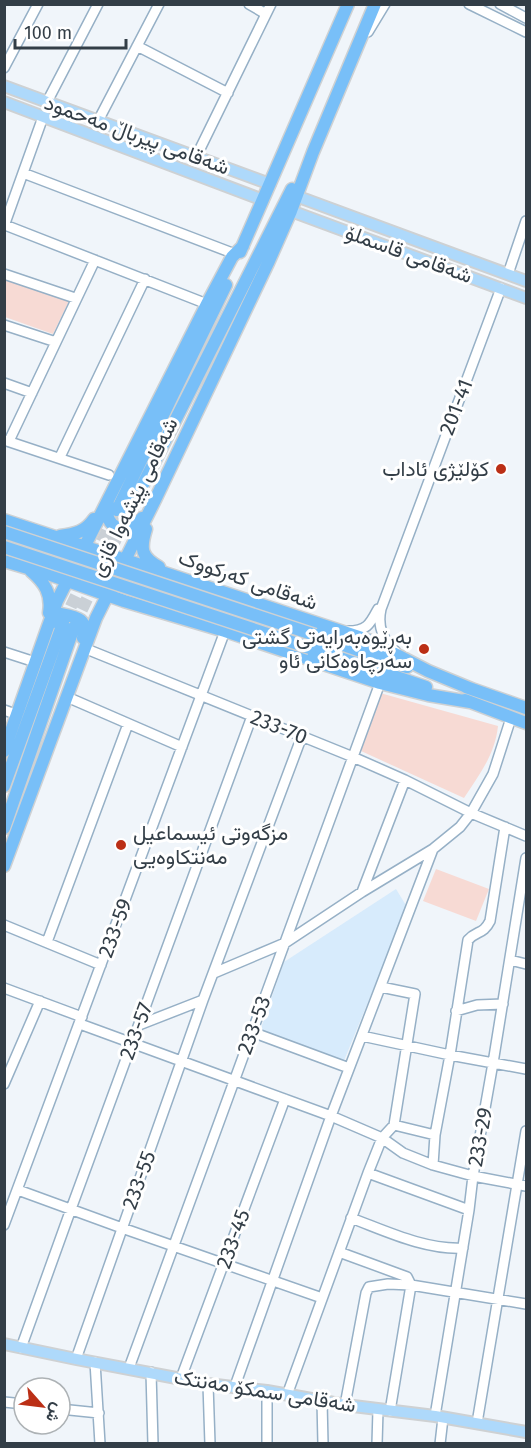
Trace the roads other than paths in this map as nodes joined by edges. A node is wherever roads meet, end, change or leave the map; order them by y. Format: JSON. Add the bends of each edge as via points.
{"nodes":[{"id":1,"x":38,"y":4,"type":"edge"},
{"id":2,"x":98,"y":4,"type":"edge"},
{"id":3,"x":159,"y":4,"type":"edge"},
{"id":4,"x":249,"y":4,"type":"edge"},
{"id":5,"x":271,"y":4,"type":"edge"},
{"id":6,"x":348,"y":4,"type":"edge"},
{"id":7,"x":375,"y":4,"type":"edge"},
{"id":8,"x":386,"y":4,"type":"edge"},
{"id":9,"x":469,"y":4,"type":"edge"},
{"id":10,"x":500,"y":4,"type":"edge"},
{"id":11,"x":266,"y":14,"type":"junction"},
{"id":12,"x":526,"y":14,"type":"edge"},
{"id":13,"x":526,"y":32,"type":"edge"},
{"id":14,"x":137,"y":46,"type":"junction"},
{"id":15,"x":354,"y":55,"type":"junction"},
{"id":16,"x":4,"y":68,"type":"edge"},
{"id":17,"x":4,"y":86,"type":"edge"},
{"id":18,"x":228,"y":93,"type":"junction"},
{"id":19,"x":4,"y":102,"type":"edge"},
{"id":20,"x":47,"y":102,"type":"junction"},
{"id":21,"x":43,"y":117,"type":"junction"},
{"id":22,"x":98,"y":121,"type":"junction"},
{"id":23,"x":313,"y":152,"type":"junction"},
{"id":24,"x":196,"y":157,"type":"junction"},
{"id":25,"x":234,"y":171,"type":"junction"},
{"id":26,"x":23,"y":172,"type":"junction"},
{"id":27,"x":270,"y":184,"type":"junction"},
{"id":28,"x":228,"y":187,"type":"junction"},
{"id":29,"x":296,"y":196,"type":"junction"},
{"id":30,"x":263,"y":200,"type":"junction"},
{"id":31,"x":291,"y":211,"type":"junction"},
{"id":32,"x":364,"y":220,"type":"junction"},
{"id":33,"x":526,"y":221,"type":"edge"},
{"id":34,"x":5,"y":225,"type":"edge"},
{"id":35,"x":358,"y":236,"type":"junction"},
{"id":36,"x":239,"y":250,"type":"junction"},
{"id":37,"x":95,"y":260,"type":"junction"},
{"id":38,"x":4,"y":274,"type":"edge"},
{"id":39,"x":508,"y":274,"type":"junction"},
{"id":40,"x":145,"y":279,"type":"junction"},
{"id":41,"x":526,"y":281,"type":"edge"},
{"id":42,"x":501,"y":288,"type":"junction"},
{"id":43,"x":75,"y":298,"type":"junction"},
{"id":44,"x":526,"y":298,"type":"edge"},
{"id":45,"x":207,"y":304,"type":"junction"},
{"id":46,"x":4,"y":325,"type":"edge"},
{"id":47,"x":56,"y":342,"type":"junction"},
{"id":48,"x":4,"y":383,"type":"edge"},
{"id":49,"x":32,"y":393,"type":"junction"},
{"id":50,"x":7,"y":440,"type":"edge"},
{"id":51,"x":60,"y":457,"type":"junction"},
{"id":52,"x":114,"y":477,"type":"junction"},
{"id":53,"x":155,"y":500,"type":"junction"},
{"id":54,"x":107,"y":501,"type":"junction"},
{"id":55,"x":4,"y":520,"type":"edge"},
{"id":56,"x":18,"y":524,"type":"junction"},
{"id":57,"x":4,"y":532,"type":"edge"},
{"id":58,"x":56,"y":536,"type":"junction"},
{"id":59,"x":4,"y":547,"type":"edge"},
{"id":60,"x":86,"y":548,"type":"junction"},
{"id":61,"x":120,"y":561,"type":"junction"},
{"id":62,"x":6,"y":562,"type":"edge"},
{"id":63,"x":25,"y":567,"type":"junction"},
{"id":64,"x":96,"y":570,"type":"junction"},
{"id":65,"x":172,"y":574,"type":"junction"},
{"id":66,"x":72,"y":579,"type":"junction"},
{"id":67,"x":195,"y":583,"type":"junction"},
{"id":68,"x":106,"y":592,"type":"junction"},
{"id":69,"x":386,"y":594,"type":"junction"},
{"id":70,"x":124,"y":601,"type":"junction"},
{"id":71,"x":166,"y":614,"type":"junction"},
{"id":72,"x":96,"y":618,"type":"junction"},
{"id":73,"x":46,"y":630,"type":"junction"},
{"id":74,"x":338,"y":630,"type":"junction"},
{"id":75,"x":225,"y":631,"type":"junction"},
{"id":76,"x":42,"y":643,"type":"junction"},
{"id":77,"x":84,"y":648,"type":"junction"},
{"id":78,"x":4,"y":652,"type":"edge"},
{"id":79,"x":408,"y":661,"type":"junction"},
{"id":80,"x":35,"y":662,"type":"junction"},
{"id":81,"x":380,"y":683,"type":"junction"},
{"id":82,"x":68,"y":694,"type":"junction"},
{"id":83,"x":201,"y":695,"type":"junction"},
{"id":84,"x":472,"y":696,"type":"junction"},
{"id":85,"x":526,"y":708,"type":"edge"},
{"id":86,"x":4,"y":710,"type":"edge"},
{"id":87,"x":18,"y":715,"type":"junction"},
{"id":88,"x":252,"y":716,"type":"junction"},
{"id":89,"x":511,"y":718,"type":"junction"},
{"id":90,"x":526,"y":723,"type":"edge"},
{"id":91,"x":128,"y":724,"type":"junction"},
{"id":92,"x":302,"y":736,"type":"junction"},
{"id":93,"x":182,"y":747,"type":"junction"},
{"id":94,"x":4,"y":751,"type":"edge"},
{"id":95,"x":353,"y":757,"type":"junction"},
{"id":96,"x":405,"y":780,"type":"junction"},
{"id":97,"x":4,"y":786,"type":"edge"},
{"id":98,"x":471,"y":813,"type":"junction"},
{"id":99,"x":505,"y":827,"type":"junction"},
{"id":100,"x":4,"y":828,"type":"edge"},
{"id":101,"x":526,"y":836,"type":"edge"},
{"id":102,"x":433,"y":849,"type":"junction"},
{"id":103,"x":526,"y":858,"type":"edge"},
{"id":104,"x":4,"y":866,"type":"edge"},
{"id":105,"x":362,"y":892,"type":"junction"},
{"id":106,"x":4,"y":925,"type":"edge"},
{"id":107,"x":47,"y":942,"type":"junction"},
{"id":108,"x":285,"y":943,"type":"junction"},
{"id":109,"x":510,"y":960,"type":"junction"},
{"id":110,"x":526,"y":964,"type":"edge"},
{"id":111,"x":101,"y":965,"type":"junction"},
{"id":112,"x":214,"y":973,"type":"junction"},
{"id":113,"x":381,"y":987,"type":"junction"},
{"id":114,"x":4,"y":988,"type":"edge"},
{"id":115,"x":203,"y":1000,"type":"junction"},
{"id":116,"x":40,"y":1001,"type":"junction"},
{"id":117,"x":503,"y":1004,"type":"junction"},
{"id":118,"x":456,"y":1011,"type":"junction"},
{"id":119,"x":81,"y":1021,"type":"junction"},
{"id":120,"x":138,"y":1025,"type":"junction"},
{"id":121,"x":252,"y":1032,"type":"junction"},
{"id":122,"x":362,"y":1036,"type":"junction"},
{"id":123,"x":132,"y":1043,"type":"junction"},
{"id":124,"x":407,"y":1046,"type":"junction"},
{"id":125,"x":450,"y":1055,"type":"junction"},
{"id":126,"x":182,"y":1062,"type":"junction"},
{"id":127,"x":493,"y":1063,"type":"junction"},
{"id":128,"x":350,"y":1068,"type":"junction"},
{"id":129,"x":526,"y":1070,"type":"edge"},
{"id":130,"x":234,"y":1081,"type":"junction"},
{"id":131,"x":4,"y":1084,"type":"edge"},
{"id":132,"x":285,"y":1100,"type":"junction"},
{"id":133,"x":331,"y":1116,"type":"junction"},
{"id":134,"x":394,"y":1125,"type":"junction"},
{"id":135,"x":526,"y":1131,"type":"edge"},
{"id":136,"x":435,"y":1135,"type":"junction"},
{"id":137,"x":382,"y":1138,"type":"junction"},
{"id":138,"x":433,"y":1165,"type":"junction"},
{"id":139,"x":368,"y":1173,"type":"junction"},
{"id":140,"x":472,"y":1176,"type":"junction"},
{"id":141,"x":522,"y":1185,"type":"edge"},
{"id":142,"x":18,"y":1190,"type":"junction"},
{"id":143,"x":8,"y":1203,"type":"edge"},
{"id":144,"x":71,"y":1209,"type":"junction"},
{"id":145,"x":469,"y":1210,"type":"junction"},
{"id":146,"x":351,"y":1218,"type":"junction"},
{"id":147,"x":4,"y":1225,"type":"edge"},
{"id":148,"x":122,"y":1228,"type":"junction"},
{"id":149,"x":173,"y":1245,"type":"junction"},
{"id":150,"x":463,"y":1248,"type":"junction"},
{"id":151,"x":339,"y":1252,"type":"junction"},
{"id":152,"x":224,"y":1263,"type":"junction"},
{"id":153,"x":272,"y":1280,"type":"junction"},
{"id":154,"x":411,"y":1285,"type":"junction"},
{"id":155,"x":455,"y":1293,"type":"junction"},
{"id":156,"x":321,"y":1298,"type":"junction"},
{"id":157,"x":498,"y":1299,"type":"junction"},
{"id":158,"x":526,"y":1304,"type":"edge"},
{"id":159,"x":4,"y":1344,"type":"edge"},
{"id":160,"x":21,"y":1347,"type":"junction"},
{"id":161,"x":76,"y":1359,"type":"junction"},
{"id":162,"x":95,"y":1362,"type":"junction"},
{"id":163,"x":129,"y":1368,"type":"junction"},
{"id":164,"x":151,"y":1372,"type":"junction"},
{"id":165,"x":181,"y":1378,"type":"junction"},
{"id":166,"x":208,"y":1384,"type":"junction"},
{"id":167,"x":235,"y":1386,"type":"junction"},
{"id":168,"x":267,"y":1391,"type":"junction"},
{"id":169,"x":287,"y":1395,"type":"junction"},
{"id":170,"x":322,"y":1401,"type":"junction"},
{"id":171,"x":345,"y":1405,"type":"junction"},
{"id":172,"x":72,"y":1410,"type":"edge"},
{"id":173,"x":378,"y":1410,"type":"junction"},
{"id":174,"x":390,"y":1411,"type":"junction"},
{"id":175,"x":99,"y":1413,"type":"junction"},
{"id":176,"x":439,"y":1417,"type":"junction"},
{"id":177,"x":477,"y":1423,"type":"junction"},
{"id":178,"x":526,"y":1432,"type":"edge"},
{"id":179,"x":100,"y":1443,"type":"edge"},
{"id":180,"x":153,"y":1443,"type":"edge"},
{"id":181,"x":210,"y":1443,"type":"edge"},
{"id":182,"x":267,"y":1443,"type":"edge"},
{"id":183,"x":323,"y":1443,"type":"edge"},
{"id":184,"x":377,"y":1443,"type":"edge"},
{"id":185,"x":440,"y":1443,"type":"edge"}],
"edges":[{"from":1,"to":16,"type":"street"},
{"from":2,"to":20,"type":"street"},
{"from":3,"to":14,"type":"street"},
{"from":4,"to":11,"type":"street"},
{"from":5,"to":11,"type":"street"},
{"from":6,"to":27,"type":"highway","name":"شەقامی پێشەوا قازی"},
{"from":7,"to":15,"type":"highway","name":"شەقامی پێشەوا قازی"},
{"from":8,"to":15,"type":"street"},
{"from":9,"to":13,"type":"street"},
{"from":10,"to":12,"type":"street"},
{"from":11,"to":18,"type":"street"},
{"from":14,"to":18,"type":"street"},
{"from":14,"to":22,"type":"street"},
{"from":15,"to":23,"type":"highway","name":"شەقامی پێشەوا قازی"},
{"from":17,"to":20,"type":"main road","name":"شەقامی پیرباڵ مەحمود"},
{"from":18,"to":24,"type":"street"},
{"from":19,"to":21,"type":"main road","name":"شەقامی پیرباڵ مەحمود"},
{"from":20,"to":22,"type":"main road","name":"شەقامی پیرباڵ مەحمود"},
{"from":21,"to":26,"type":"street"},
{"from":21,"to":28,"type":"main road","name":"شەقامی پیرباڵ مەحمود"},
{"from":22,"to":24,"type":"main road","name":"شەقامی پیرباڵ مەحمود"},
{"from":23,"to":29,"type":"highway","name":"شەقامی پێشەوا قازی"},
{"from":23,"to":36,"type":"highway","name":"شەقامی پێشەوا قازی","via":[[122,512]]},
{"from":24,"to":25,"type":"main road","name":"شەقامی پیرباڵ مەحمود"},
{"from":25,"to":27,"type":"main road","name":"شەقامی پیرباڵ مەحمود"},
{"from":25,"to":28,"type":"main road"},
{"from":26,"to":34,"type":"street"},
{"from":26,"to":36,"type":"street"},
{"from":27,"to":30,"type":"highway","name":"شەقامی پێشەوا قازی"},
{"from":28,"to":30,"type":"main road","name":"شەقامی پیرباڵ مەحمود"},
{"from":29,"to":31,"type":"highway","name":"شەقامی پێشەوا قازی"},
{"from":29,"to":32,"type":"main road","name":"شەقامی قاسملۆ"},
{"from":30,"to":36,"type":"highway","name":"شەقامی پێشەوا قازی"},
{"from":31,"to":35,"type":"main road","name":"شەقامی قاسملۆ"},
{"from":31,"to":53,"type":"highway","name":"شەقامی پێشەوا قازی"},
{"from":32,"to":35,"type":"main road","via":[[358,227]]},
{"from":32,"to":39,"type":"main road","name":"شەقامی قاسملۆ"},
{"from":33,"to":39,"type":"street"},
{"from":34,"to":37,"type":"street"},
{"from":35,"to":42,"type":"main road","name":"شەقامی قاسملۆ"},
{"from":36,"to":45,"type":"highway","name":"شەقامی پێشەوا قازی"},
{"from":37,"to":40,"type":"street"},
{"from":37,"to":43,"type":"street"},
{"from":38,"to":43,"type":"street"},
{"from":39,"to":41,"type":"main road","name":"شەقامی قاسملۆ"},
{"from":40,"to":45,"type":"street"},
{"from":40,"to":51,"type":"street"},
{"from":42,"to":44,"type":"main road","name":"شەقامی قاسملۆ"},
{"from":42,"to":69,"type":"street","name":"201-41"},
{"from":43,"to":47,"type":"street"},
{"from":45,"to":52,"type":"highway","name":"شەقامی پێشەوا قازی"},
{"from":46,"to":47,"type":"street"},
{"from":47,"to":49,"type":"street"},
{"from":48,"to":49,"type":"street"},
{"from":49,"to":50,"type":"street"},
{"from":50,"to":51,"type":"street"},
{"from":51,"to":52,"type":"street"},
{"from":52,"to":53,"type":"highway","via":[[107,510],[109,520],[117,527],[135,526]]},
{"from":52,"to":54,"type":"highway","name":"شەقامی پێشەوا قازی"},
{"from":53,"to":61,"type":"highway","name":"شەقامی پێشەوا قازی"},
{"from":53,"to":65,"type":"highway","via":[[142,549],[150,561]]},
{"from":54,"to":58,"type":"highway","via":[[85,529]]},
{"from":54,"to":60,"type":"highway","name":"شەقامی پێشەوا قازی"},
{"from":55,"to":56,"type":"highway"},
{"from":56,"to":58,"type":"highway"},
{"from":56,"to":62,"type":"highway","via":[[35,533],[39,552],[29,563]]},
{"from":57,"to":84,"type":"highway","name":"شەقامی کەرکووک","bridge":true,"via":[[315,635]]},
{"from":58,"to":60,"type":"highway"},
{"from":59,"to":84,"type":"highway","name":"شەقامی کەرکووک","bridge":true,"via":[[310,648]]},
{"from":60,"to":61,"type":"highway"},
{"from":60,"to":64,"type":"highway"},
{"from":60,"to":66,"type":"highway","name":"شەقامی پێشەوا قازی"},
{"from":61,"to":64,"type":"highway"},
{"from":61,"to":65,"type":"highway","name":"شەقامی کەرکووک"},
{"from":61,"to":68,"type":"highway","name":"شەقامی پێشەوا قازی"},
{"from":62,"to":63,"type":"highway"},
{"from":63,"to":66,"type":"highway"},
{"from":63,"to":73,"type":"highway","via":[[41,581],[49,595]]},
{"from":64,"to":66,"type":"highway"},
{"from":64,"to":68,"type":"highway"},
{"from":65,"to":67,"type":"highway","name":"شەقامی کەرکووک"},
{"from":66,"to":68,"type":"highway"},
{"from":66,"to":73,"type":"highway","name":"شەقامی پێشەوا قازی"},
{"from":67,"to":71,"type":"highway","via":[[171,578],[159,583],[154,599]]},
{"from":67,"to":74,"type":"highway","name":"شەقامی کەرکووک"},
{"from":68,"to":70,"type":"highway"},
{"from":68,"to":72,"type":"highway"},
{"from":69,"to":74,"type":"street","name":"201-41","via":[[365,628]]},
{"from":69,"to":79,"type":"street","name":"201-41","via":[[380,619],[382,633]]},
{"from":70,"to":71,"type":"highway","name":"شەقامی کەرکووک"},
{"from":70,"to":72,"type":"highway","via":[[104,606]]},
{"from":71,"to":75,"type":"highway","name":"شەقامی کەرکووک"},
{"from":72,"to":77,"type":"highway"},
{"from":73,"to":76,"type":"highway","name":"شەقامی پێشەوا قازی"},
{"from":74,"to":79,"type":"highway","name":"شەقامی کەرکووک","via":[[368,640]]},
{"from":75,"to":81,"type":"highway","name":"شەقامی کەرکووک"},
{"from":75,"to":83,"type":"street","name":"233-59"},
{"from":76,"to":80,"type":"highway","name":"شەقامی پێشەوا قازی"},
{"from":76,"to":82,"type":"highway","via":[[58,615],[83,622],[85,630]]},
{"from":77,"to":82,"type":"highway"},
{"from":77,"to":83,"type":"street","name":"233-70"},
{"from":78,"to":80,"type":"street"},
{"from":79,"to":84,"type":"highway","name":"شەقامی کەرکووک"},
{"from":80,"to":87,"type":"highway","name":"شەقامی پێشەوا قازی"},
{"from":81,"to":84,"type":"highway","name":"شەقامی کەرکووک","via":[[428,695]]},
{"from":81,"to":95,"type":"street","name":"233-53"},
{"from":82,"to":91,"type":"street"},
{"from":82,"to":104,"type":"highway"},
{"from":83,"to":88,"type":"street","name":"233-70"},
{"from":83,"to":93,"type":"street","name":"233-59"},
{"from":84,"to":85,"type":"highway","name":"شەقامی کەرکووک"},
{"from":84,"to":89,"type":"highway","name":"شەقامی کەرکووک"},
{"from":86,"to":87,"type":"street"},
{"from":87,"to":94,"type":"highway","name":"شەقامی پێشەوا قازی"},
{"from":88,"to":92,"type":"street","name":"233-70"},
{"from":88,"to":120,"type":"street","name":"233-57"},
{"from":89,"to":90,"type":"highway","name":"شەقامی کەرکووک"},
{"from":89,"to":98,"type":"street","via":[[493,774]]},
{"from":91,"to":93,"type":"street"},
{"from":91,"to":107,"type":"street"},
{"from":92,"to":95,"type":"street","name":"233-70"},
{"from":92,"to":112,"type":"street","name":"233-55"},
{"from":93,"to":111,"type":"street","name":"233-59"},
{"from":95,"to":96,"type":"street","name":"233-70"},
{"from":95,"to":108,"type":"street","name":"233-53"},
{"from":96,"to":98,"type":"street","name":"233-70"},
{"from":96,"to":105,"type":"street"},
{"from":97,"to":100,"type":"highway","via":[[69,625]]},
{"from":98,"to":99,"type":"street","name":"233-70"},
{"from":98,"to":102,"type":"street"},
{"from":99,"to":101,"type":"street","name":"233-70"},
{"from":99,"to":118,"type":"street","via":[[490,921],[484,931],[468,940]]},
{"from":102,"to":105,"type":"street"},
{"from":102,"to":113,"type":"street"},
{"from":103,"to":109,"type":"street","name":"233-29"},
{"from":105,"to":108,"type":"street"},
{"from":106,"to":107,"type":"street"},
{"from":107,"to":111,"type":"street"},
{"from":108,"to":112,"type":"street"},
{"from":108,"to":121,"type":"street","name":"233-53"},
{"from":109,"to":110,"type":"street"},
{"from":109,"to":117,"type":"street","name":"233-29"},
{"from":111,"to":119,"type":"street","name":"233-59"},
{"from":112,"to":115,"type":"street","name":"233-55"},
{"from":113,"to":122,"type":"street"},
{"from":113,"to":124,"type":"street","via":[[415,994]]},
{"from":114,"to":116,"type":"street"},
{"from":115,"to":120,"type":"street"},
{"from":115,"to":126,"type":"street","name":"233-55"},
{"from":116,"to":119,"type":"street"},
{"from":116,"to":131,"type":"street"},
{"from":117,"to":118,"type":"street"},
{"from":117,"to":127,"type":"street","name":"233-29"},
{"from":118,"to":125,"type":"street"},
{"from":119,"to":123,"type":"street"},
{"from":119,"to":142,"type":"street","name":"233-59"},
{"from":120,"to":123,"type":"street","name":"233-57"},
{"from":121,"to":128,"type":"street"},
{"from":121,"to":130,"type":"street","name":"233-53"},
{"from":122,"to":124,"type":"street"},
{"from":122,"to":128,"type":"street"},
{"from":123,"to":126,"type":"street"},
{"from":123,"to":144,"type":"street","name":"233-57"},
{"from":124,"to":125,"type":"street"},
{"from":124,"to":134,"type":"street"},
{"from":125,"to":127,"type":"street"},
{"from":125,"to":136,"type":"street"},
{"from":126,"to":130,"type":"street"},
{"from":126,"to":148,"type":"street","name":"233-55"},
{"from":127,"to":129,"type":"street"},
{"from":127,"to":140,"type":"street","name":"233-29"},
{"from":128,"to":133,"type":"street"},
{"from":130,"to":132,"type":"street"},
{"from":130,"to":149,"type":"street","name":"233-53"},
{"from":132,"to":133,"type":"street"},
{"from":132,"to":152,"type":"street","name":"233-45"},
{"from":133,"to":137,"type":"street"},
{"from":133,"to":153,"type":"street"},
{"from":134,"to":136,"type":"street"},
{"from":134,"to":137,"type":"street"},
{"from":135,"to":141,"type":"street"},
{"from":136,"to":138,"type":"street"},
{"from":137,"to":138,"type":"street","via":[[403,1153]]},
{"from":137,"to":139,"type":"street"},
{"from":138,"to":140,"type":"street"},
{"from":139,"to":145,"type":"street"},
{"from":139,"to":146,"type":"street"},
{"from":140,"to":141,"type":"street"},
{"from":140,"to":145,"type":"street","name":"233-29"},
{"from":141,"to":157,"type":"street"},
{"from":142,"to":143,"type":"street","name":"233-59"},
{"from":142,"to":144,"type":"street"},
{"from":143,"to":147,"type":"street","name":"233-59"},
{"from":144,"to":148,"type":"street"},
{"from":144,"to":160,"type":"street","name":"233-57"},
{"from":145,"to":150,"type":"street","name":"233-29"},
{"from":146,"to":150,"type":"street","via":[[429,1246]]},
{"from":146,"to":151,"type":"street"},
{"from":148,"to":149,"type":"street"},
{"from":148,"to":161,"type":"street","name":"233-55"},
{"from":149,"to":152,"type":"street"},
{"from":149,"to":163,"type":"street","name":"233-53"},
{"from":150,"to":155,"type":"street","name":"233-29"},
{"from":151,"to":154,"type":"street","via":[[407,1277]]},
{"from":151,"to":156,"type":"street"},
{"from":152,"to":153,"type":"street"},
{"from":152,"to":165,"type":"street","name":"233-45"},
{"from":153,"to":156,"type":"street"},
{"from":153,"to":167,"type":"street"},
{"from":154,"to":155,"type":"street"},
{"from":154,"to":171,"type":"street","via":[[369,1287]]},
{"from":154,"to":174,"type":"street"},
{"from":155,"to":157,"type":"street"},
{"from":155,"to":176,"type":"street","name":"233-29"},
{"from":156,"to":169,"type":"street"},
{"from":157,"to":158,"type":"street"},
{"from":157,"to":177,"type":"street"},
{"from":159,"to":160,"type":"main road","name":"شەقامی سمکۆ مەنتک"},
{"from":160,"to":161,"type":"main road","name":"شەقامی سمکۆ مەنتک"},
{"from":161,"to":162,"type":"main road","name":"شەقامی سمکۆ مەنتک"},
{"from":162,"to":163,"type":"main road","name":"شەقامی سمکۆ مەنتک"},
{"from":162,"to":175,"type":"street"},
{"from":163,"to":164,"type":"main road","name":"شەقامی سمکۆ مەنتک"},
{"from":164,"to":165,"type":"main road","name":"شەقامی سمکۆ مەنتک"},
{"from":164,"to":180,"type":"street"},
{"from":165,"to":166,"type":"main road","name":"شەقامی سمکۆ مەنتک"},
{"from":166,"to":167,"type":"main road","name":"شەقامی سمکۆ مەنتک"},
{"from":166,"to":181,"type":"street"},
{"from":167,"to":168,"type":"main road","name":"شەقامی سمکۆ مەنتک"},
{"from":168,"to":169,"type":"main road","name":"شەقامی سمکۆ مەنتک"},
{"from":168,"to":182,"type":"street"},
{"from":169,"to":170,"type":"main road","name":"شەقامی سمکۆ مەنتک"},
{"from":170,"to":171,"type":"main road","name":"شەقامی سمکۆ مەنتک"},
{"from":170,"to":183,"type":"street"},
{"from":171,"to":173,"type":"main road","name":"شەقامی سمکۆ مەنتک"},
{"from":172,"to":175,"type":"street"},
{"from":173,"to":174,"type":"main road","name":"شەقامی سمکۆ مەنتک"},
{"from":173,"to":184,"type":"street"},
{"from":174,"to":176,"type":"main road","name":"شەقامی سمکۆ مەنتک"},
{"from":175,"to":179,"type":"street"},
{"from":176,"to":177,"type":"main road","name":"شەقامی سمکۆ مەنتک"},
{"from":176,"to":185,"type":"street","name":"233-29"},
{"from":177,"to":178,"type":"main road","name":"شەقامی سمکۆ مەنتک"}]}
